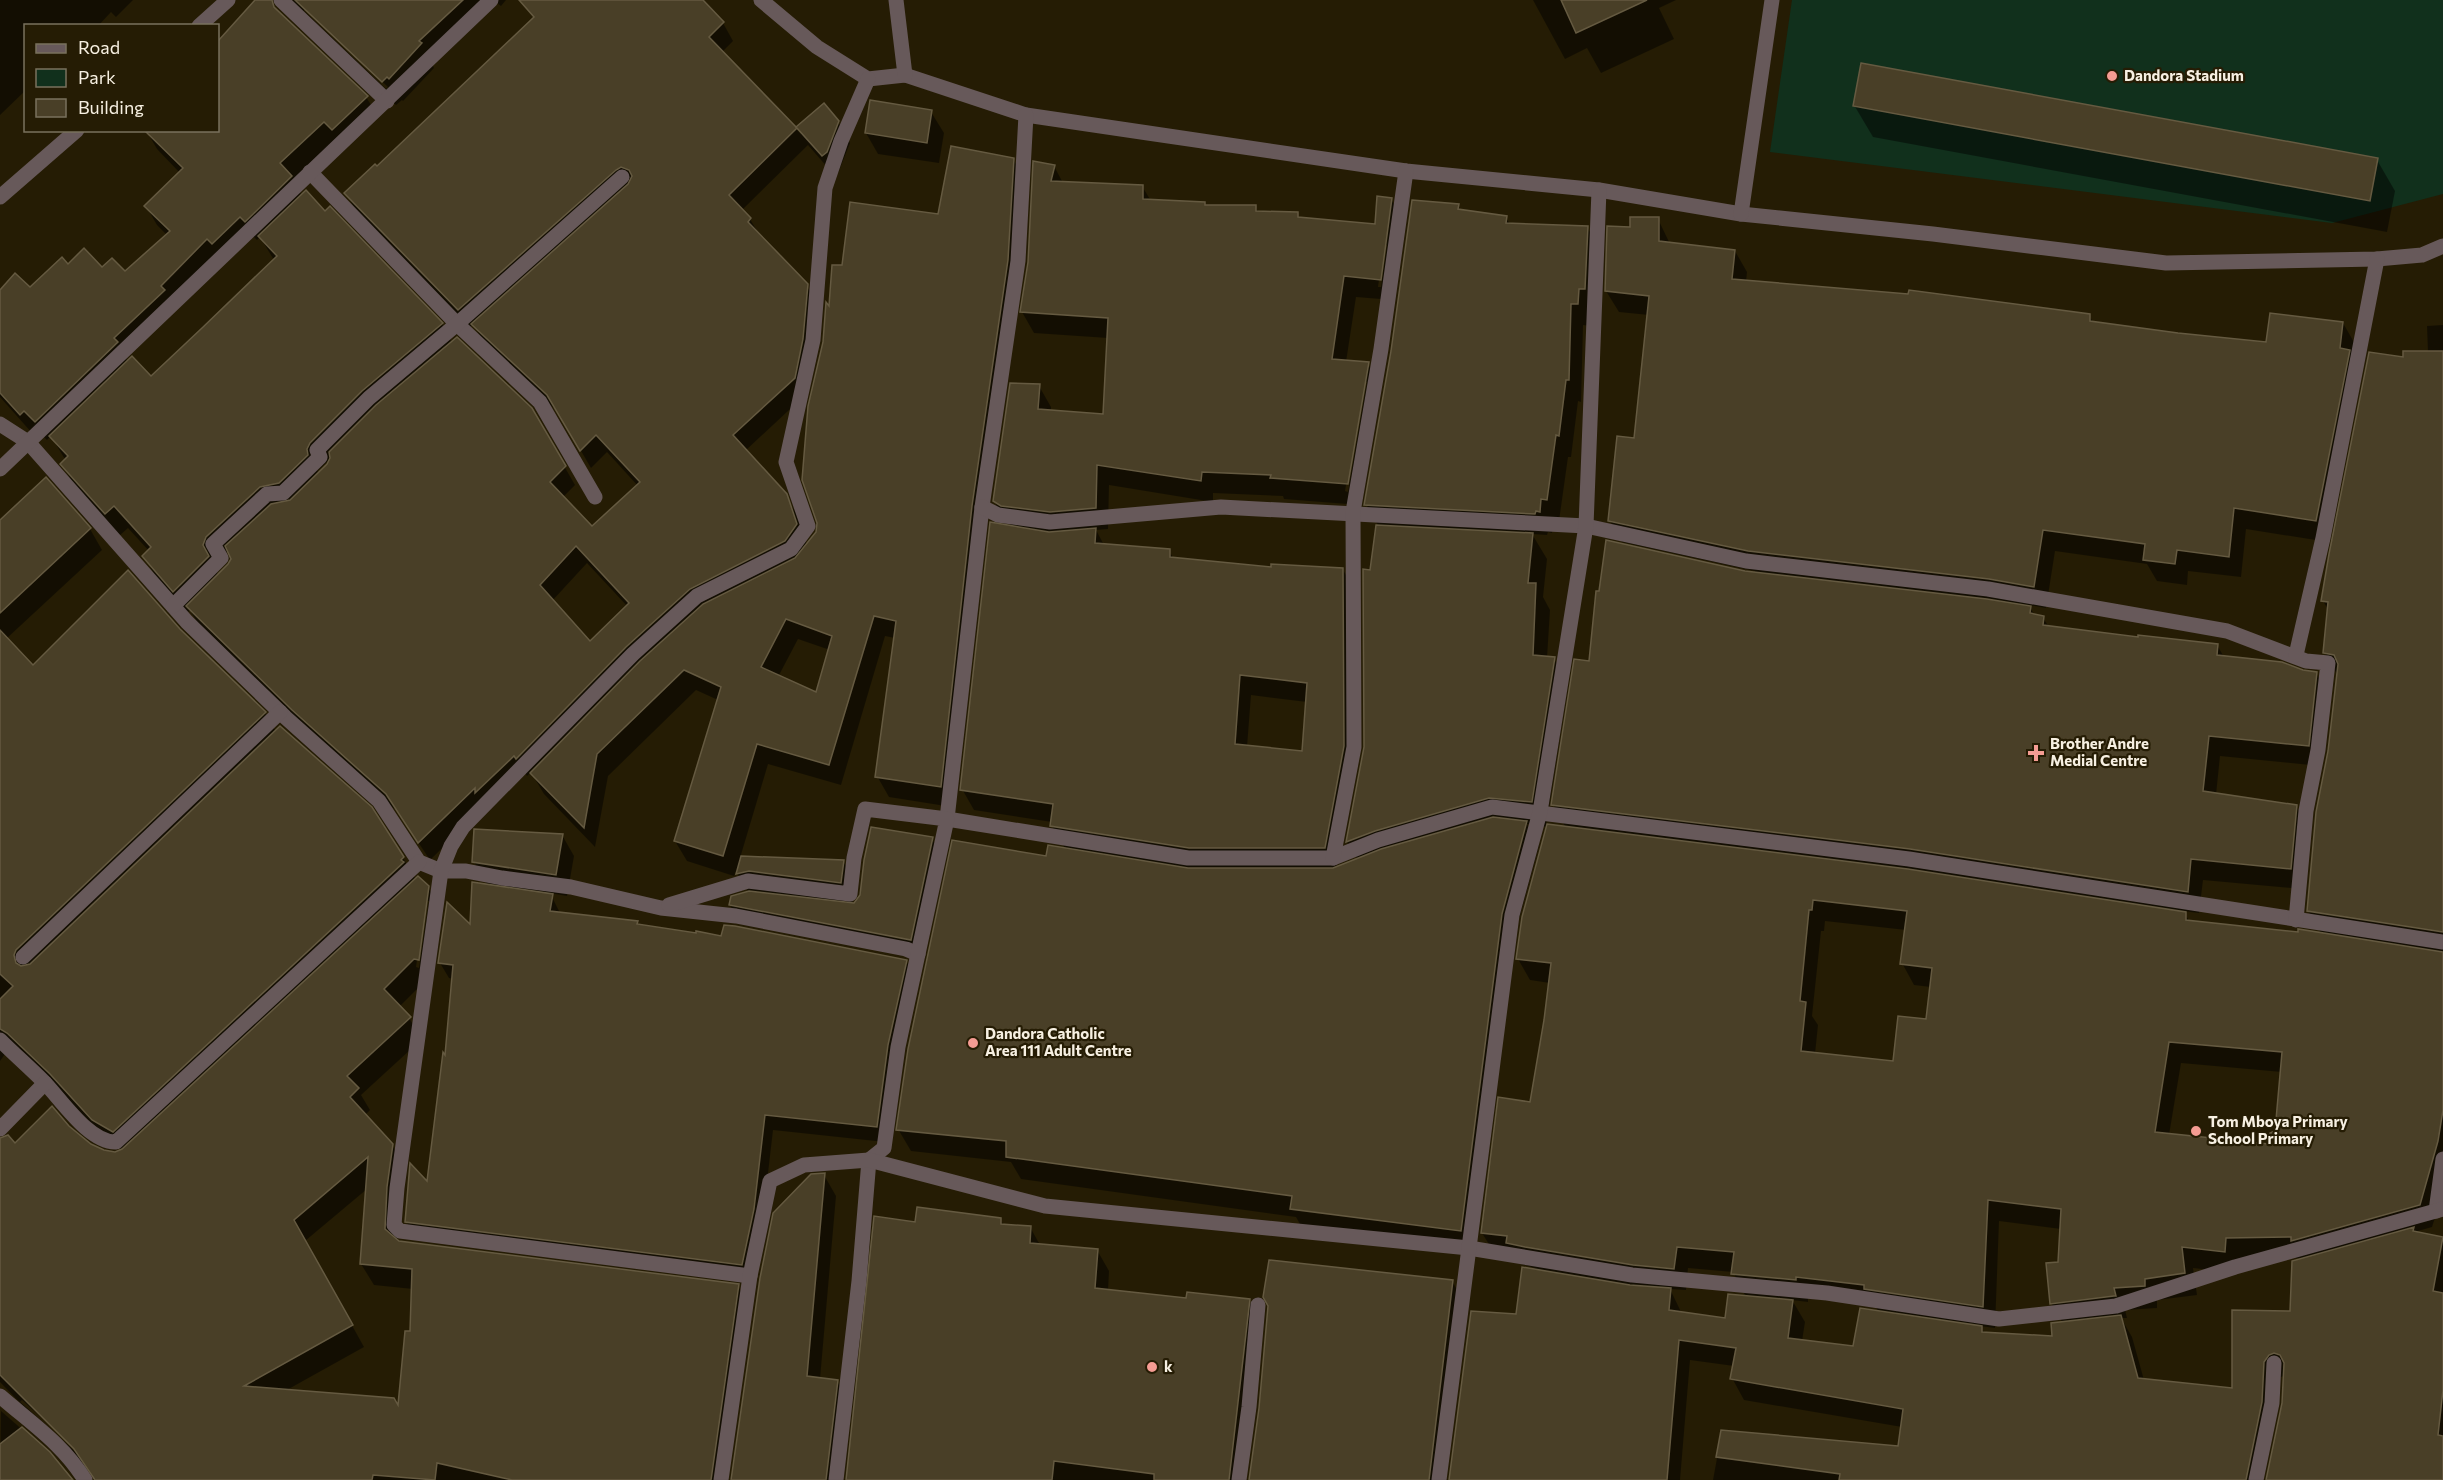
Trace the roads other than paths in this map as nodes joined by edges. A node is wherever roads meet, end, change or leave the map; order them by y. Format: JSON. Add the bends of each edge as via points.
{"nodes":[{"id":1,"x":228,"y":0,"type":"edge"},
{"id":2,"x":281,"y":0,"type":"edge"},
{"id":3,"x":491,"y":0,"type":"edge"},
{"id":4,"x":761,"y":0,"type":"edge"},
{"id":5,"x":896,"y":0,"type":"edge"},
{"id":6,"x":1772,"y":0,"type":"edge"},
{"id":7,"x":201,"y":24,"type":"edge"},
{"id":8,"x":905,"y":75,"type":"junction"},
{"id":9,"x":868,"y":79,"type":"junction"},
{"id":10,"x":387,"y":101,"type":"junction"},
{"id":11,"x":1026,"y":115,"type":"junction"},
{"id":12,"x":75,"y":132,"type":"edge"},
{"id":13,"x":1406,"y":171,"type":"junction"},
{"id":14,"x":310,"y":172,"type":"junction"},
{"id":15,"x":622,"y":177,"type":"dead end"},
{"id":16,"x":1599,"y":190,"type":"junction"},
{"id":17,"x":0,"y":197,"type":"edge"},
{"id":18,"x":1741,"y":214,"type":"junction"},
{"id":19,"x":2443,"y":246,"type":"edge"},
{"id":20,"x":2377,"y":259,"type":"junction"},
{"id":21,"x":457,"y":324,"type":"junction"},
{"id":22,"x":0,"y":424,"type":"edge"},
{"id":23,"x":28,"y":442,"type":"junction"},
{"id":24,"x":0,"y":469,"type":"edge"},
{"id":25,"x":595,"y":497,"type":"dead end"},
{"id":26,"x":982,"y":507,"type":"junction"},
{"id":27,"x":1353,"y":512,"type":"junction"},
{"id":28,"x":1586,"y":526,"type":"junction"},
{"id":29,"x":173,"y":606,"type":"junction"},
{"id":30,"x":2296,"y":655,"type":"junction"},
{"id":31,"x":280,"y":712,"type":"junction"},
{"id":32,"x":1540,"y":812,"type":"junction"},
{"id":33,"x":947,"y":819,"type":"junction"},
{"id":34,"x":1333,"y":858,"type":"junction"},
{"id":35,"x":419,"y":862,"type":"junction"},
{"id":36,"x":441,"y":871,"type":"junction"},
{"id":37,"x":661,"y":908,"type":"junction"},
{"id":38,"x":2296,"y":920,"type":"junction"},
{"id":39,"x":2443,"y":942,"type":"edge"},
{"id":40,"x":918,"y":954,"type":"junction"},
{"id":41,"x":23,"y":957,"type":"dead end"},
{"id":42,"x":0,"y":1040,"type":"edge"},
{"id":43,"x":45,"y":1083,"type":"junction"},
{"id":44,"x":0,"y":1129,"type":"edge"},
{"id":45,"x":2443,"y":1159,"type":"edge"},
{"id":46,"x":869,"y":1160,"type":"junction"},
{"id":47,"x":2440,"y":1210,"type":"edge"},
{"id":48,"x":1469,"y":1248,"type":"junction"},
{"id":49,"x":750,"y":1276,"type":"junction"},
{"id":50,"x":1258,"y":1305,"type":"dead end"},
{"id":51,"x":2274,"y":1363,"type":"dead end"},
{"id":52,"x":0,"y":1396,"type":"edge"},
{"id":53,"x":85,"y":1480,"type":"edge"},
{"id":54,"x":721,"y":1480,"type":"edge"},
{"id":55,"x":836,"y":1480,"type":"edge"},
{"id":56,"x":1239,"y":1480,"type":"edge"},
{"id":57,"x":1438,"y":1480,"type":"edge"},
{"id":58,"x":2256,"y":1480,"type":"edge"}],
"edges":[{"from":1,"to":7,"type":"street"},
{"from":2,"to":10,"type":"street"},
{"from":3,"to":10,"type":"street"},
{"from":4,"to":9,"type":"street","via":[[817,47]]},
{"from":5,"to":8,"type":"street"},
{"from":6,"to":18,"type":"street"},
{"from":8,"to":9,"type":"street"},
{"from":8,"to":11,"type":"street"},
{"from":9,"to":36,"type":"street","via":[[825,188],[813,340],[786,462],[808,526],[791,549],[697,596],[633,654],[463,827]]},
{"from":10,"to":14,"type":"street"},
{"from":11,"to":13,"type":"street"},
{"from":11,"to":26,"type":"street","via":[[1018,261]]},
{"from":12,"to":17,"type":"street"},
{"from":13,"to":16,"type":"street"},
{"from":13,"to":27,"type":"street"},
{"from":14,"to":21,"type":"street"},
{"from":14,"to":23,"type":"street"},
{"from":15,"to":21,"type":"street"},
{"from":16,"to":18,"type":"street"},
{"from":16,"to":28,"type":"street"},
{"from":18,"to":20,"type":"street","via":[[2166,263]]},
{"from":19,"to":20,"type":"street","via":[[2422,255]]},
{"from":20,"to":30,"type":"street","via":[[2323,538]]},
{"from":21,"to":25,"type":"street","via":[[540,402]]},
{"from":21,"to":29,"type":"street","via":[[369,398],[317,450],[320,458],[283,493],[267,494],[213,544],[221,558]]},
{"from":22,"to":23,"type":"street"},
{"from":23,"to":24,"type":"street"},
{"from":23,"to":29,"type":"street"},
{"from":26,"to":27,"type":"street","via":[[998,515],[1050,522],[1221,507]]},
{"from":26,"to":33,"type":"street"},
{"from":27,"to":28,"type":"street"},
{"from":27,"to":34,"type":"street","via":[[1354,747]]},
{"from":28,"to":30,"type":"street","via":[[1746,561],[1988,589],[2227,631]]},
{"from":28,"to":32,"type":"street"},
{"from":29,"to":31,"type":"street"},
{"from":30,"to":38,"type":"street","via":[[2306,661],[2328,663],[2306,811]]},
{"from":31,"to":35,"type":"street","via":[[379,801]]},
{"from":31,"to":41,"type":"street"},
{"from":32,"to":34,"type":"street","via":[[1491,807],[1378,840]]},
{"from":32,"to":38,"type":"street","via":[[1909,859]]},
{"from":32,"to":48,"type":"street","via":[[1512,915]]},
{"from":33,"to":34,"type":"street","via":[[1188,858]]},
{"from":33,"to":37,"type":"street","via":[[865,809],[850,894],[748,881]]},
{"from":33,"to":40,"type":"street"},
{"from":35,"to":36,"type":"street"},
{"from":35,"to":43,"type":"street","via":[[116,1142],[107,1143],[96,1135]]},
{"from":36,"to":37,"type":"street","via":[[466,871],[571,888]]},
{"from":36,"to":49,"type":"street","via":[[394,1225],[400,1231],[414,1234]]},
{"from":37,"to":40,"type":"street","via":[[736,916]]},
{"from":38,"to":39,"type":"street"},
{"from":40,"to":46,"type":"street","via":[[898,1047],[884,1148]]},
{"from":42,"to":43,"type":"street"},
{"from":43,"to":44,"type":"street"},
{"from":45,"to":47,"type":"street"},
{"from":46,"to":48,"type":"street","via":[[1045,1206]]},
{"from":46,"to":49,"type":"street","via":[[804,1166],[770,1181]]},
{"from":46,"to":55,"type":"street"},
{"from":47,"to":48,"type":"street","via":[[2235,1267],[2116,1306],[1999,1319],[1827,1293],[1632,1275]]},
{"from":48,"to":57,"type":"street"},
{"from":49,"to":54,"type":"street"},
{"from":50,"to":56,"type":"street"},
{"from":51,"to":58,"type":"street","via":[[2272,1402]]},
{"from":52,"to":53,"type":"street","via":[[73,1460]]}]}
